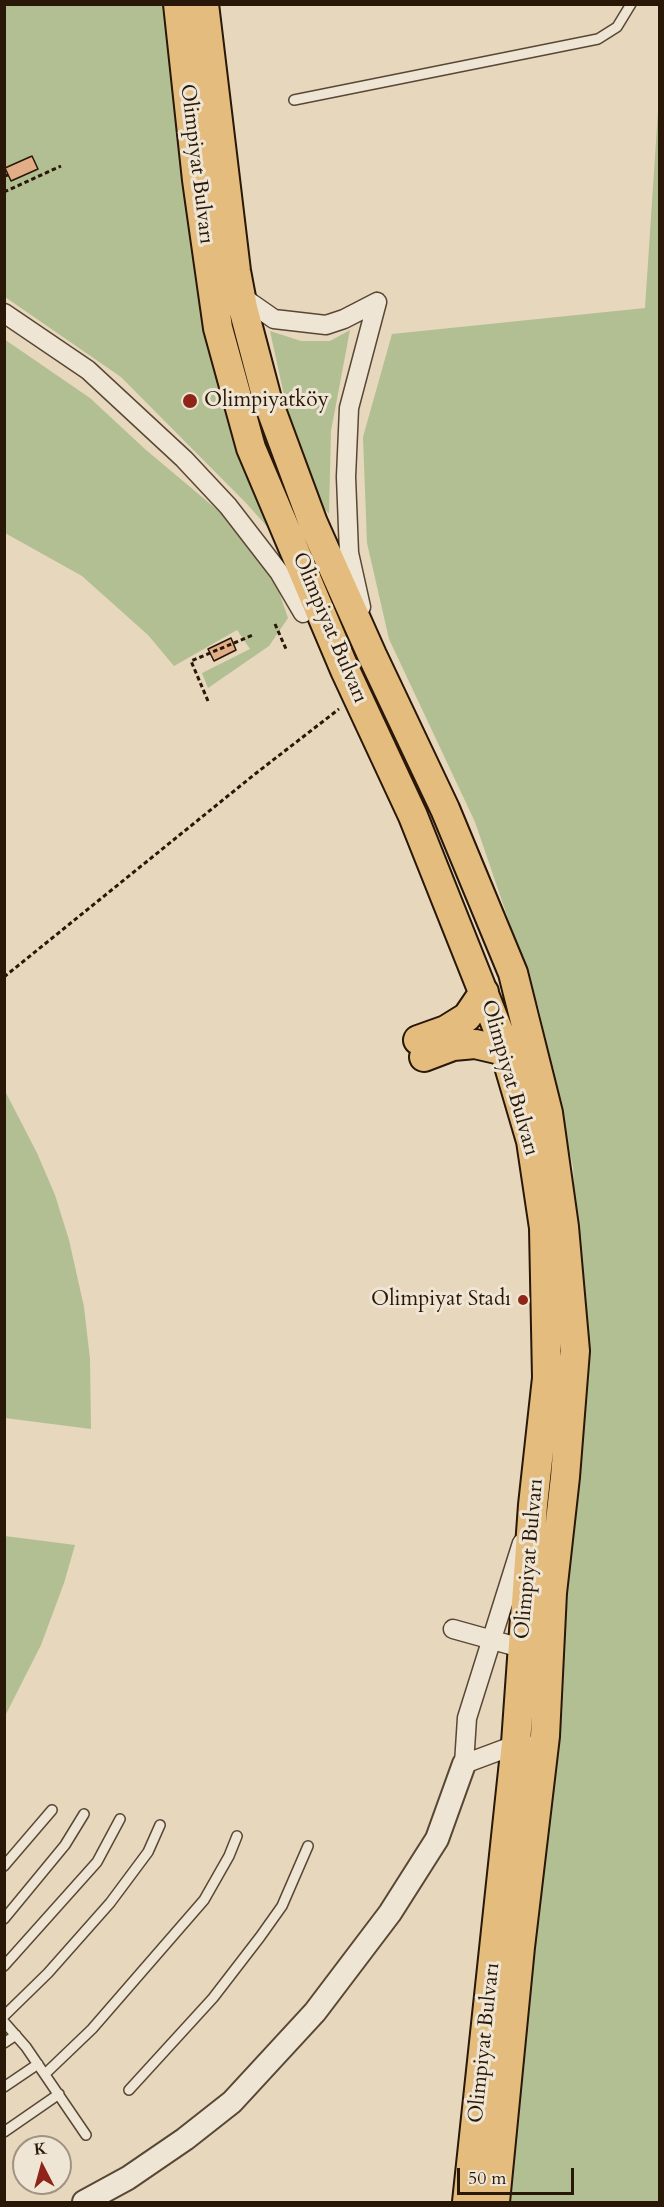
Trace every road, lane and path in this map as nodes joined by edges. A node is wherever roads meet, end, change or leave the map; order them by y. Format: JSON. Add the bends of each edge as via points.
{"nodes":[{"id":1,"x":178,"y":4,"type":"edge"},
{"id":2,"x":204,"y":4,"type":"edge"},
{"id":3,"x":631,"y":4,"type":"edge"},
{"id":4,"x":294,"y":100,"type":"dead end"},
{"id":5,"x":61,"y":166,"type":"dead end"},
{"id":6,"x":4,"y":192,"type":"edge"},
{"id":7,"x":241,"y":296,"type":"junction"},
{"id":8,"x":4,"y":314,"type":"edge"},
{"id":9,"x":303,"y":614,"type":"dead end"},
{"id":10,"x":275,"y":624,"type":"dead end"},
{"id":11,"x":253,"y":634,"type":"dead end"},
{"id":12,"x":286,"y":649,"type":"dead end"},
{"id":13,"x":372,"y":655,"type":"junction"},
{"id":14,"x":357,"y":695,"type":"junction"},
{"id":15,"x":208,"y":701,"type":"dead end"},
{"id":16,"x":4,"y":977,"type":"edge"},
{"id":17,"x":484,"y":992,"type":"junction"},
{"id":18,"x":505,"y":1051,"type":"junction"},
{"id":19,"x":533,"y":1505,"type":"junction"},
{"id":20,"x":453,"y":1629,"type":"dead end"},
{"id":21,"x":491,"y":1640,"type":"junction"},
{"id":22,"x":536,"y":1652,"type":"junction"},
{"id":23,"x":546,"y":1736,"type":"junction"},
{"id":24,"x":516,"y":1743,"type":"junction"},
{"id":25,"x":464,"y":1764,"type":"junction"},
{"id":26,"x":52,"y":1810,"type":"dead end"},
{"id":27,"x":84,"y":1814,"type":"dead end"},
{"id":28,"x":120,"y":1820,"type":"dead end"},
{"id":29,"x":160,"y":1825,"type":"dead end"},
{"id":30,"x":237,"y":1836,"type":"dead end"},
{"id":31,"x":308,"y":1846,"type":"dead end"},
{"id":32,"x":4,"y":1866,"type":"edge"},
{"id":33,"x":4,"y":1919,"type":"edge"},
{"id":34,"x":4,"y":1966,"type":"edge"},
{"id":35,"x":4,"y":2016,"type":"edge"},
{"id":36,"x":4,"y":2022,"type":"edge"},
{"id":37,"x":16,"y":2036,"type":"junction"},
{"id":38,"x":4,"y":2043,"type":"edge"},
{"id":39,"x":38,"y":2064,"type":"junction"},
{"id":40,"x":45,"y":2074,"type":"junction"},
{"id":41,"x":4,"y":2087,"type":"edge"},
{"id":42,"x":129,"y":2090,"type":"dead end"},
{"id":43,"x":59,"y":2094,"type":"junction"},
{"id":44,"x":4,"y":2132,"type":"edge"},
{"id":45,"x":86,"y":2135,"type":"dead end"},
{"id":46,"x":84,"y":2202,"type":"edge"},
{"id":47,"x":467,"y":2202,"type":"edge"},
{"id":48,"x":495,"y":2202,"type":"edge"}],
"edges":[{"from":1,"to":14,"type":"main road","name":"Olimpiyat Bulvarı","via":[[196,180],[218,328],[251,448]]},
{"from":2,"to":7,"type":"main road","name":"Olimpiyat Bulvarı"},
{"from":3,"to":4,"type":"lane","via":[[617,27],[598,39]]},
{"from":5,"to":6,"type":"path"},
{"from":7,"to":13,"type":"main road","name":"Olimpiyat Bulvarı","via":[[271,410],[313,523]]},
{"from":7,"to":13,"type":"street","via":[[274,319],[326,325],[377,302],[349,408],[346,477],[349,553]]},
{"from":8,"to":9,"type":"street","via":[[88,370],[184,459],[228,506],[279,572]]},
{"from":10,"to":12,"type":"path"},
{"from":11,"to":15,"type":"path","via":[[191,661]]},
{"from":13,"to":22,"type":"main road","name":"Olimpiyat Bulvarı","via":[[445,809],[513,973],[548,1113],[564,1227],[575,1351],[552,1593]]},
{"from":14,"to":16,"type":"path"},
{"from":14,"to":17,"type":"main road","name":"Olimpiyat Bulvarı","via":[[413,816]]},
{"from":17,"to":18,"type":"main road","name":"Olimpiyat Bulvarı"},
{"from":17,"to":18,"type":"main road","via":[[467,1017],[421,1049],[475,1044]]},
{"from":18,"to":19,"type":"main road","name":"Olimpiyat Bulvarı","via":[[531,1141],[544,1228],[547,1378]]},
{"from":19,"to":21,"type":"street"},
{"from":19,"to":22,"type":"main road","name":"Olimpiyat Bulvarı"},
{"from":20,"to":21,"type":"street"},
{"from":21,"to":22,"type":"street"},
{"from":21,"to":25,"type":"street","via":[[467,1718]]},
{"from":22,"to":23,"type":"main road","name":"Olimpiyat Bulvarı"},
{"from":22,"to":24,"type":"main road","name":"Olimpiyat Bulvarı"},
{"from":23,"to":24,"type":"street"},
{"from":23,"to":48,"type":"main road","name":"Olimpiyat Bulvarı"},
{"from":24,"to":25,"type":"street"},
{"from":24,"to":47,"type":"main road","name":"Olimpiyat Bulvarı"},
{"from":25,"to":46,"type":"street","via":[[437,1839],[390,1913],[315,2012],[232,2102],[128,2178]]},
{"from":26,"to":32,"type":"lane"},
{"from":27,"to":33,"type":"lane","via":[[66,1845]]},
{"from":28,"to":34,"type":"lane","via":[[97,1862]]},
{"from":29,"to":35,"type":"lane","via":[[148,1852],[110,1904]]},
{"from":30,"to":40,"type":"lane","via":[[204,1900],[93,2028]]},
{"from":31,"to":42,"type":"lane","via":[[282,1906],[260,1937],[213,1998]]},
{"from":36,"to":37,"type":"lane"},
{"from":37,"to":38,"type":"lane"},
{"from":37,"to":39,"type":"lane"},
{"from":39,"to":40,"type":"lane"},
{"from":39,"to":41,"type":"lane"},
{"from":40,"to":43,"type":"lane"},
{"from":43,"to":44,"type":"lane"},
{"from":43,"to":45,"type":"lane"}]}
